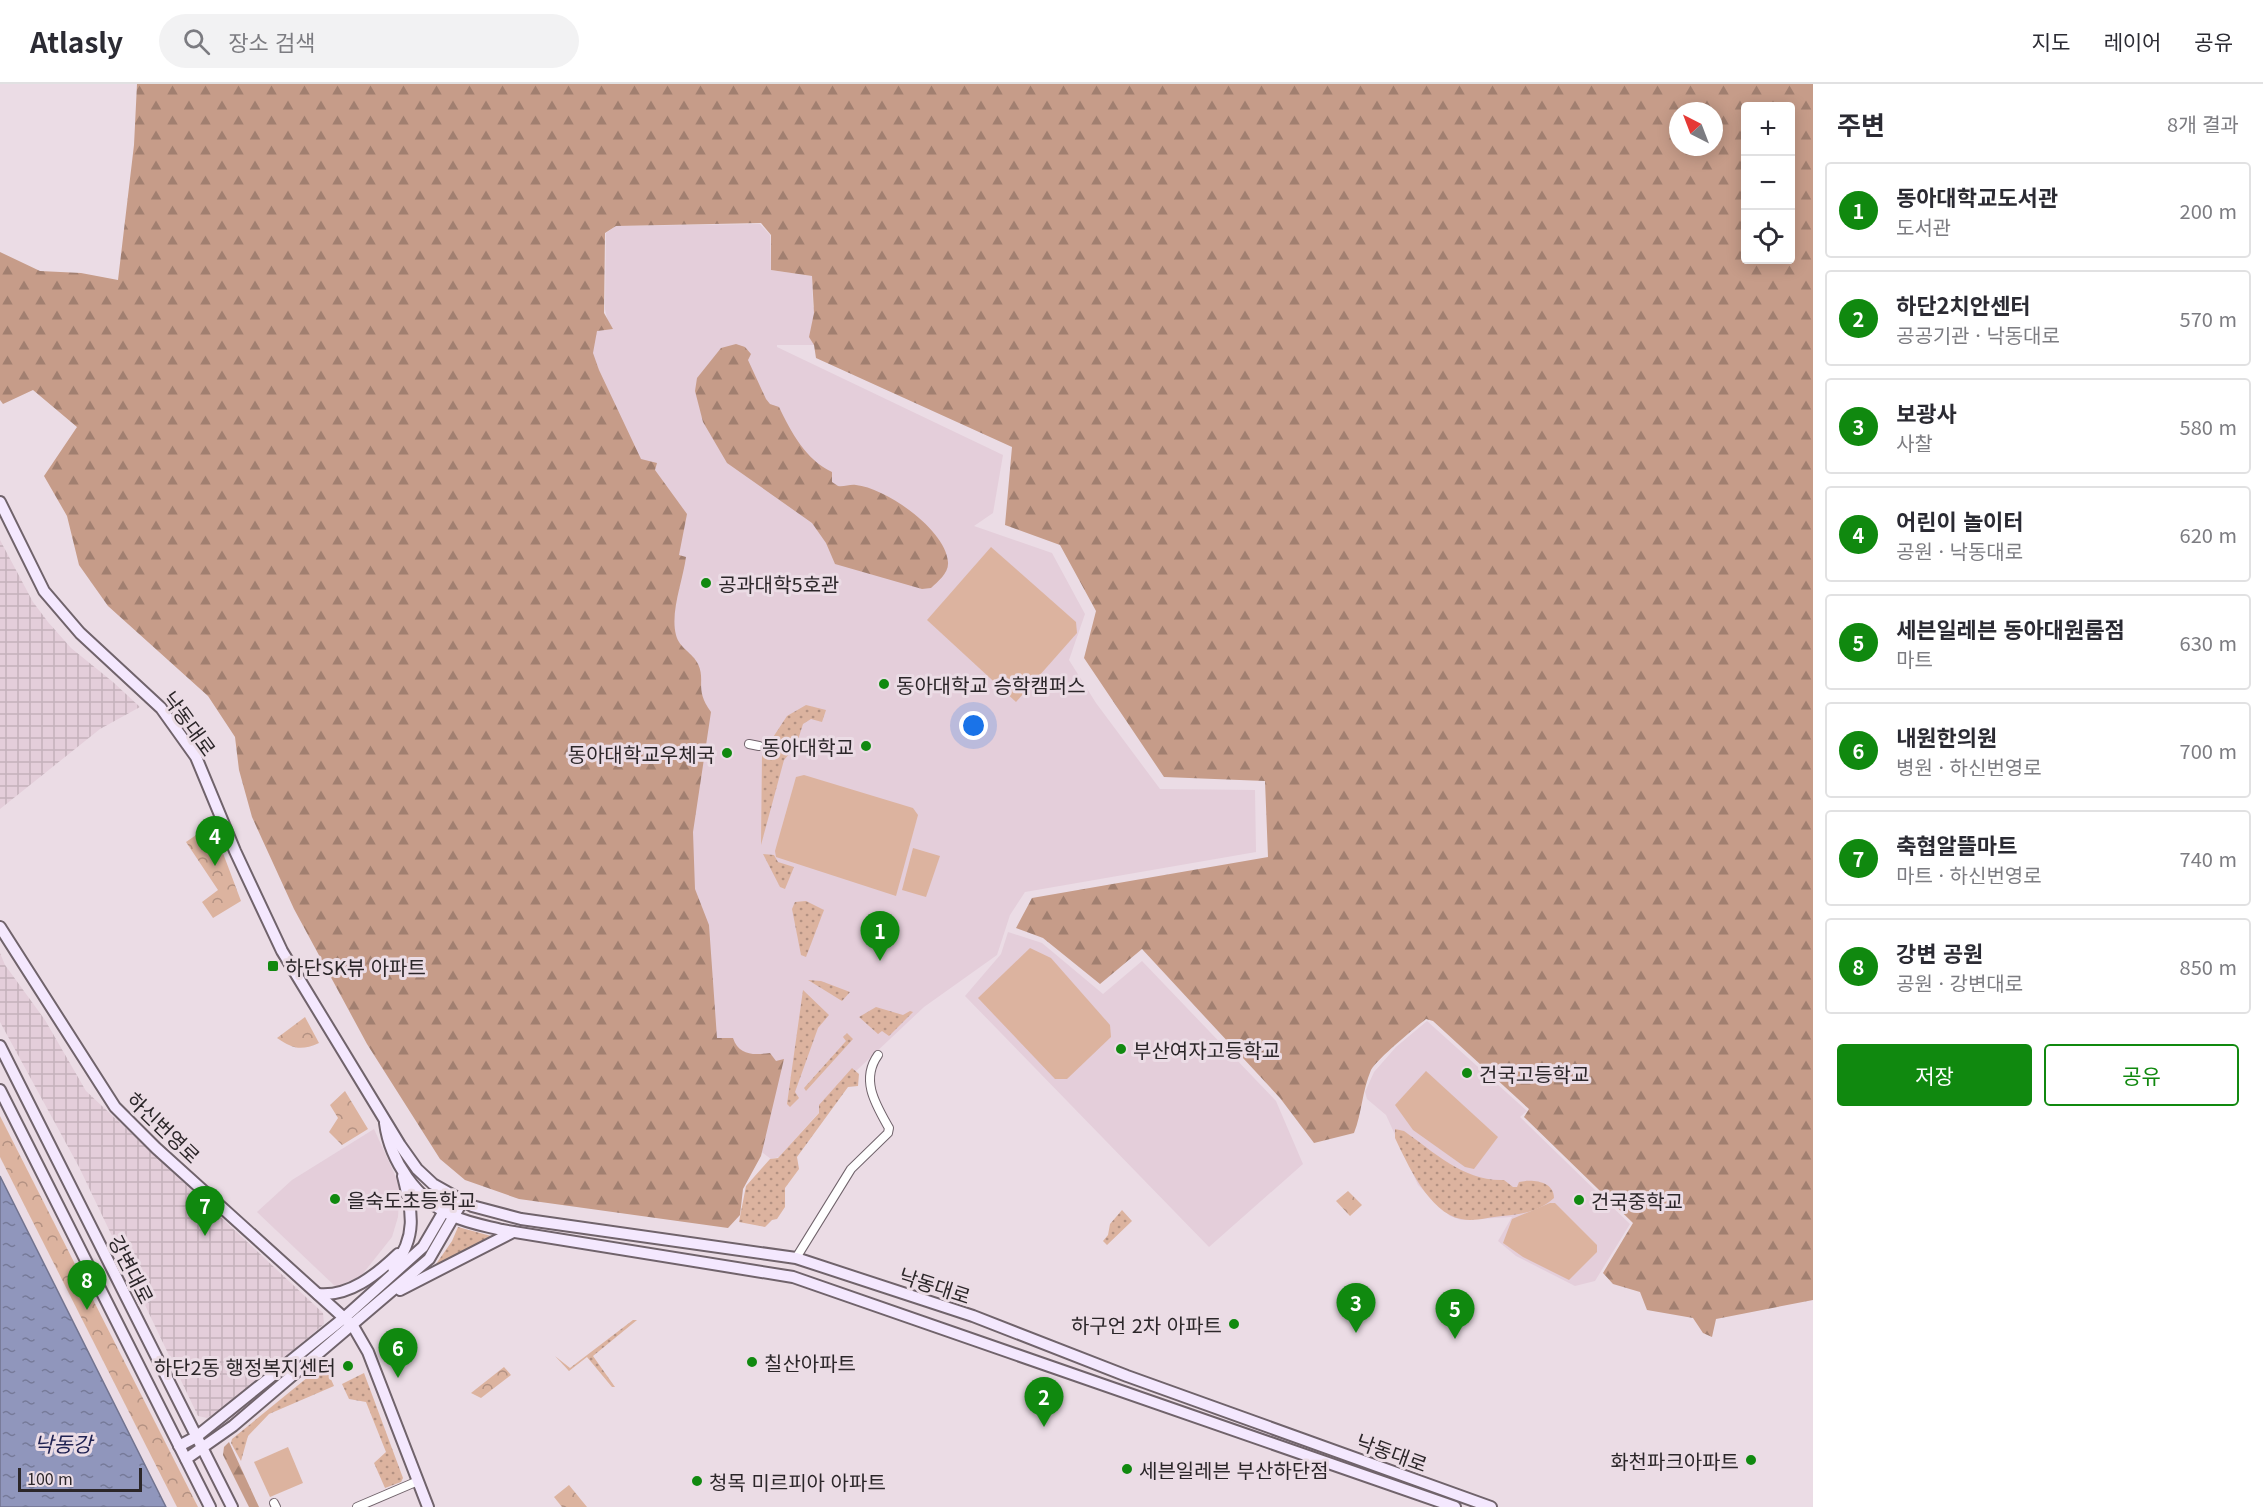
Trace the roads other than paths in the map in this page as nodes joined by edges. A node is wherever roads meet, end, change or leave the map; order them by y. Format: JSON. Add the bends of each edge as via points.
{"nodes":[{"id":1,"x":0,"y":502,"type":"edge"},
{"id":2,"x":749,"y":744,"type":"dead end"},
{"id":3,"x":759,"y":746,"type":"dead end"},
{"id":4,"x":0,"y":927,"type":"edge"},
{"id":5,"x":0,"y":1046,"type":"edge"},
{"id":6,"x":878,"y":1055,"type":"dead end"},
{"id":7,"x":0,"y":1090,"type":"edge"},
{"id":8,"x":384,"y":1116,"type":"junction"},
{"id":9,"x":400,"y":1166,"type":"junction"},
{"id":10,"x":457,"y":1200,"type":"junction"},
{"id":11,"x":444,"y":1212,"type":"junction"},
{"id":12,"x":455,"y":1218,"type":"junction"},
{"id":13,"x":513,"y":1232,"type":"junction"},
{"id":14,"x":406,"y":1246,"type":"junction"},
{"id":15,"x":796,"y":1258,"type":"junction"},
{"id":16,"x":793,"y":1276,"type":"junction"},
{"id":17,"x":381,"y":1286,"type":"junction"},
{"id":18,"x":317,"y":1294,"type":"junction"},
{"id":19,"x":386,"y":1297,"type":"junction"},
{"id":20,"x":344,"y":1318,"type":"junction"},
{"id":21,"x":353,"y":1326,"type":"junction"},
{"id":22,"x":1148,"y":1383,"type":"junction"},
{"id":23,"x":1142,"y":1398,"type":"junction"},
{"id":24,"x":196,"y":1437,"type":"junction"},
{"id":25,"x":179,"y":1446,"type":"junction"},
{"id":26,"x":202,"y":1449,"type":"junction"},
{"id":27,"x":186,"y":1459,"type":"junction"},
{"id":28,"x":418,"y":1481,"type":"junction"},
{"id":29,"x":210,"y":1507,"type":"edge"},
{"id":30,"x":232,"y":1507,"type":"edge"},
{"id":31,"x":357,"y":1507,"type":"edge"},
{"id":32,"x":428,"y":1507,"type":"edge"},
{"id":33,"x":1455,"y":1507,"type":"edge"},
{"id":34,"x":1491,"y":1507,"type":"edge"}],
"edges":[{"from":1,"to":8,"type":"street","name":"낙동대로","via":[[44,591],[80,633],[161,708],[196,757],[282,951]]},
{"from":2,"to":3,"type":"street"},
{"from":4,"to":18,"type":"street","name":"하신번영로","via":[[115,1107]]},
{"from":5,"to":24,"type":"street","name":"강변대로"},
{"from":6,"to":15,"type":"street","via":[[870,1089],[888,1133],[851,1169]]},
{"from":7,"to":25,"type":"street","name":"강변대로"},
{"from":8,"to":9,"type":"street","name":"낙동대로","via":[[387,1139]]},
{"from":8,"to":10,"type":"street","name":"낙동대로","via":[[417,1169]]},
{"from":9,"to":11,"type":"street","name":"낙동대로","via":[[417,1190]]},
{"from":9,"to":14,"type":"street","via":[[413,1220]]},
{"from":10,"to":11,"type":"street"},
{"from":10,"to":12,"type":"street"},
{"from":10,"to":15,"type":"street","name":"낙동대로","via":[[521,1219]]},
{"from":11,"to":12,"type":"street","name":"낙동대로"},
{"from":11,"to":17,"type":"street","via":[[423,1247]]},
{"from":12,"to":13,"type":"street","name":"낙동대로"},
{"from":12,"to":19,"type":"street","via":[[429,1259]]},
{"from":13,"to":16,"type":"street","name":"낙동대로"},
{"from":13,"to":19,"type":"street"},
{"from":14,"to":17,"type":"street"},
{"from":14,"to":18,"type":"street","via":[[379,1272],[353,1287],[331,1295]]},
{"from":15,"to":16,"type":"street"},
{"from":15,"to":22,"type":"street","name":"낙동대로","via":[[973,1316]]},
{"from":16,"to":23,"type":"street","name":"낙동대로"},
{"from":17,"to":20,"type":"street"},
{"from":18,"to":20,"type":"street","name":"하신번영로"},
{"from":19,"to":21,"type":"street"},
{"from":20,"to":21,"type":"street","name":"하신번영로"},
{"from":20,"to":24,"type":"street"},
{"from":21,"to":26,"type":"street"},
{"from":21,"to":28,"type":"street","via":[[368,1352]]},
{"from":22,"to":23,"type":"street"},
{"from":22,"to":34,"type":"street","name":"낙동대로"},
{"from":23,"to":33,"type":"street","name":"낙동대로"},
{"from":24,"to":25,"type":"street"},
{"from":24,"to":26,"type":"street","name":"강변대로"},
{"from":25,"to":27,"type":"street","name":"강변대로"},
{"from":26,"to":27,"type":"street"},
{"from":26,"to":30,"type":"street","name":"강변대로"},
{"from":27,"to":29,"type":"street","name":"강변대로"},
{"from":28,"to":31,"type":"street"},
{"from":28,"to":32,"type":"street"}]}
